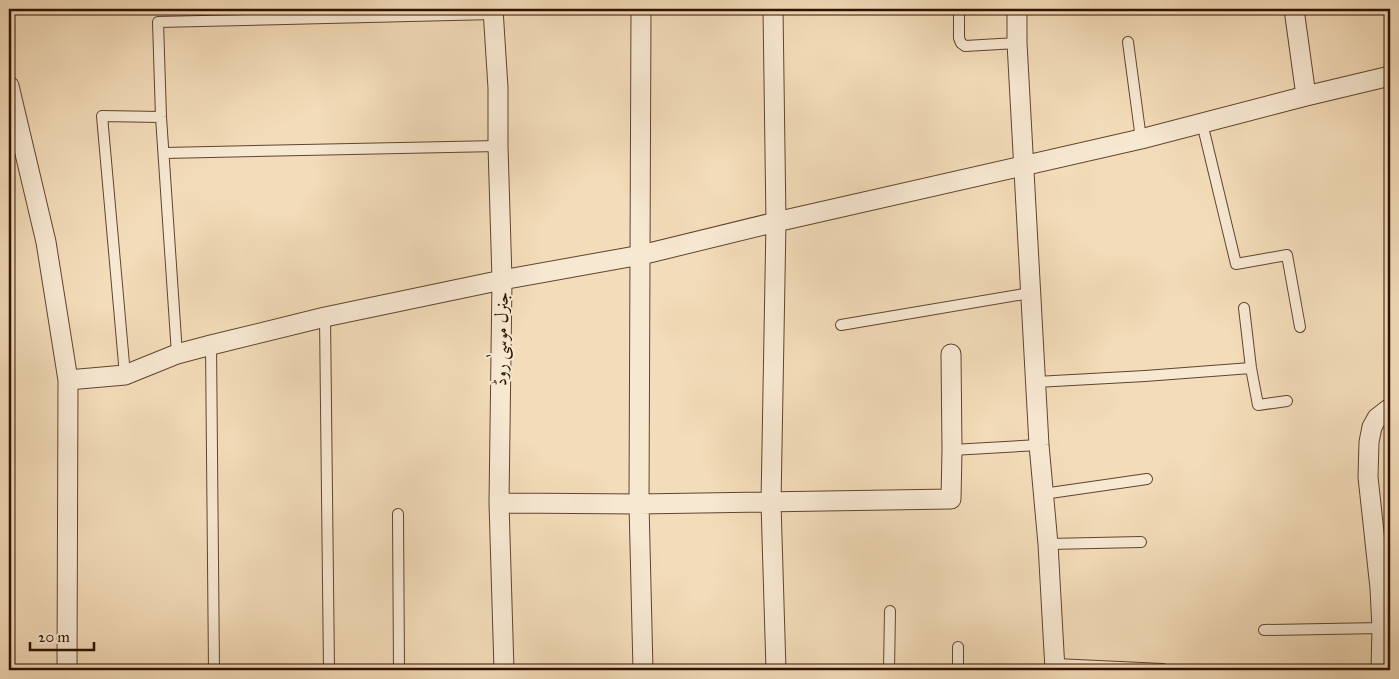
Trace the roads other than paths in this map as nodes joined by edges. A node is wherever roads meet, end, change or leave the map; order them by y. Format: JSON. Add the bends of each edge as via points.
{"nodes":[{"id":1,"x":641,"y":9,"type":"edge"},
{"id":2,"x":773,"y":9,"type":"edge"},
{"id":3,"x":959,"y":9,"type":"edge"},
{"id":4,"x":1017,"y":9,"type":"edge"},
{"id":5,"x":1294,"y":9,"type":"edge"},
{"id":6,"x":494,"y":12,"type":"edge"},
{"id":7,"x":1017,"y":42,"type":"junction"},
{"id":8,"x":1128,"y":42,"type":"dead end"},
{"id":9,"x":1390,"y":76,"type":"edge"},
{"id":10,"x":9,"y":86,"type":"edge"},
{"id":11,"x":1306,"y":96,"type":"junction"},
{"id":12,"x":161,"y":117,"type":"junction"},
{"id":13,"x":1202,"y":123,"type":"junction"},
{"id":14,"x":1141,"y":138,"type":"junction"},
{"id":15,"x":498,"y":146,"type":"junction"},
{"id":16,"x":164,"y":153,"type":"junction"},
{"id":17,"x":1023,"y":166,"type":"junction"},
{"id":18,"x":776,"y":222,"type":"junction"},
{"id":19,"x":641,"y":255,"type":"junction"},
{"id":20,"x":502,"y":280,"type":"junction"},
{"id":21,"x":1030,"y":293,"type":"junction"},
{"id":22,"x":1244,"y":308,"type":"dead end"},
{"id":23,"x":325,"y":317,"type":"junction"},
{"id":24,"x":841,"y":325,"type":"dead end"},
{"id":25,"x":1300,"y":327,"type":"dead end"},
{"id":26,"x":211,"y":344,"type":"junction"},
{"id":27,"x":177,"y":354,"type":"junction"},
{"id":28,"x":951,"y":354,"type":"dead end"},
{"id":29,"x":1251,"y":368,"type":"junction"},
{"id":30,"x":125,"y":375,"type":"junction"},
{"id":31,"x":68,"y":380,"type":"junction"},
{"id":32,"x":1036,"y":382,"type":"junction"},
{"id":33,"x":1287,"y":401,"type":"dead end"},
{"id":34,"x":1390,"y":408,"type":"edge"},
{"id":35,"x":1039,"y":445,"type":"junction"},
{"id":36,"x":952,"y":450,"type":"junction"},
{"id":37,"x":1147,"y":479,"type":"dead end"},
{"id":38,"x":1043,"y":494,"type":"junction"},
{"id":39,"x":499,"y":503,"type":"junction"},
{"id":40,"x":771,"y":503,"type":"junction"},
{"id":41,"x":640,"y":504,"type":"junction"},
{"id":42,"x":398,"y":514,"type":"dead end"},
{"id":43,"x":1141,"y":542,"type":"dead end"},
{"id":44,"x":1048,"y":544,"type":"junction"},
{"id":45,"x":1385,"y":586,"type":"edge"},
{"id":46,"x":890,"y":611,"type":"dead end"},
{"id":47,"x":1382,"y":628,"type":"junction"},
{"id":48,"x":1264,"y":630,"type":"dead end"},
{"id":49,"x":958,"y":647,"type":"dead end"},
{"id":50,"x":1055,"y":667,"type":"edge"},
{"id":51,"x":1163,"y":669,"type":"dead end"},
{"id":52,"x":67,"y":670,"type":"edge"},
{"id":53,"x":214,"y":670,"type":"edge"},
{"id":54,"x":329,"y":670,"type":"edge"},
{"id":55,"x":400,"y":670,"type":"edge"},
{"id":56,"x":504,"y":670,"type":"edge"},
{"id":57,"x":643,"y":670,"type":"edge"},
{"id":58,"x":776,"y":670,"type":"edge"},
{"id":59,"x":889,"y":670,"type":"edge"},
{"id":60,"x":958,"y":670,"type":"edge"},
{"id":61,"x":1381,"y":670,"type":"edge"}],
"edges":[{"from":1,"to":19,"type":"street"},
{"from":2,"to":18,"type":"street"},
{"from":3,"to":7,"type":"lane","via":[[959,38],[965,46]]},
{"from":4,"to":7,"type":"street"},
{"from":5,"to":11,"type":"street"},
{"from":6,"to":12,"type":"lane","via":[[158,22]]},
{"from":6,"to":15,"type":"street","name":"جنرل موسیٰ روڈ"},
{"from":7,"to":17,"type":"street"},
{"from":8,"to":14,"type":"lane"},
{"from":9,"to":11,"type":"street"},
{"from":10,"to":31,"type":"street","via":[[46,242]]},
{"from":11,"to":13,"type":"street"},
{"from":12,"to":16,"type":"lane"},
{"from":12,"to":30,"type":"lane","via":[[102,116]]},
{"from":13,"to":14,"type":"street"},
{"from":13,"to":25,"type":"lane","via":[[1236,264],[1287,255]]},
{"from":14,"to":17,"type":"street"},
{"from":15,"to":16,"type":"lane"},
{"from":15,"to":20,"type":"street","name":"جنرل موسیٰ روڈ"},
{"from":16,"to":27,"type":"lane"},
{"from":17,"to":18,"type":"street"},
{"from":17,"to":21,"type":"street"},
{"from":18,"to":19,"type":"street"},
{"from":18,"to":40,"type":"street"},
{"from":19,"to":20,"type":"street"},
{"from":19,"to":41,"type":"street"},
{"from":20,"to":23,"type":"street"},
{"from":20,"to":39,"type":"street","name":"جنرل موسیٰ روڈ"},
{"from":21,"to":24,"type":"lane"},
{"from":21,"to":32,"type":"street"},
{"from":22,"to":29,"type":"lane"},
{"from":23,"to":26,"type":"street"},
{"from":23,"to":54,"type":"lane"},
{"from":26,"to":27,"type":"street"},
{"from":26,"to":53,"type":"lane"},
{"from":27,"to":30,"type":"street"},
{"from":28,"to":36,"type":"street"},
{"from":29,"to":32,"type":"lane"},
{"from":29,"to":33,"type":"lane","via":[[1258,405]]},
{"from":30,"to":31,"type":"street"},
{"from":31,"to":52,"type":"street"},
{"from":32,"to":35,"type":"street"},
{"from":34,"to":45,"type":"street","via":[[1377,418],[1368,442],[1368,477]]},
{"from":35,"to":36,"type":"lane"},
{"from":35,"to":38,"type":"street"},
{"from":36,"to":40,"type":"street","via":[[951,499]]},
{"from":37,"to":38,"type":"lane"},
{"from":38,"to":44,"type":"street"},
{"from":39,"to":41,"type":"street"},
{"from":39,"to":56,"type":"street","name":"جنرل موسیٰ روڈ"},
{"from":40,"to":41,"type":"street"},
{"from":40,"to":58,"type":"street"},
{"from":41,"to":57,"type":"street"},
{"from":42,"to":55,"type":"lane"},
{"from":43,"to":44,"type":"lane"},
{"from":44,"to":50,"type":"street"},
{"from":45,"to":47,"type":"street"},
{"from":46,"to":59,"type":"lane"},
{"from":47,"to":48,"type":"lane"},
{"from":47,"to":61,"type":"street"},
{"from":49,"to":60,"type":"lane"},
{"from":50,"to":51,"type":"lane"}]}
